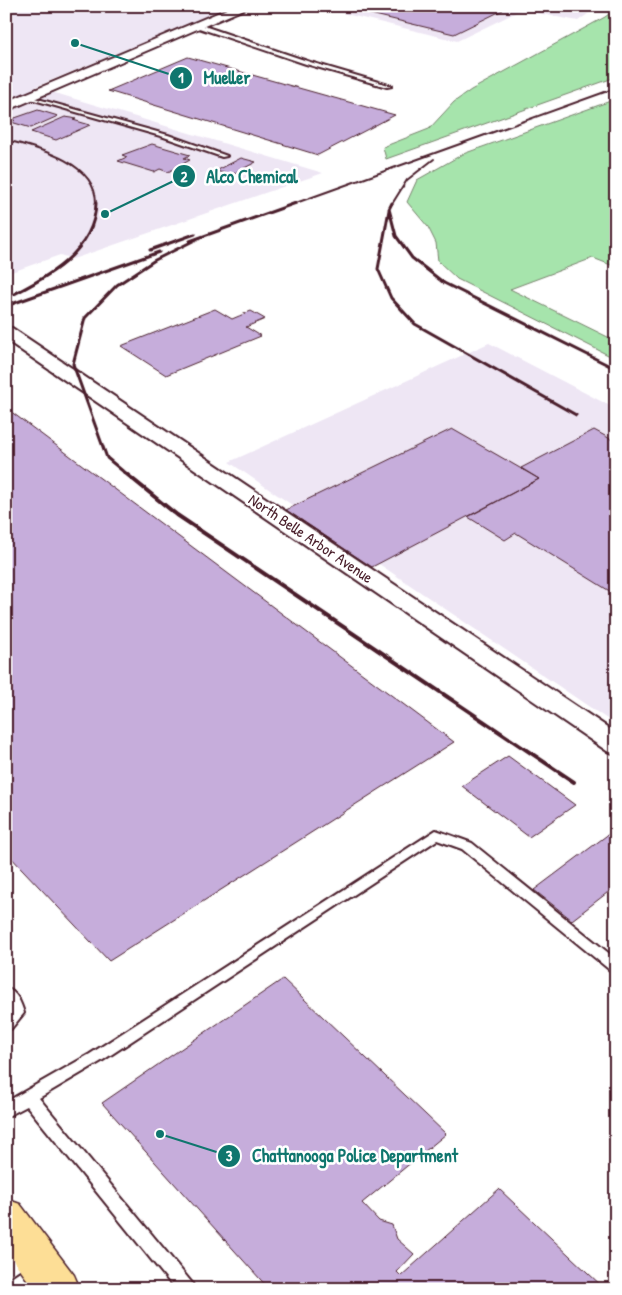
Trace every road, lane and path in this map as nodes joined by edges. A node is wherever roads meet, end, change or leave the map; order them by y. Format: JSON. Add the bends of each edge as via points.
{"nodes":[{"id":1,"x":235,"y":7,"type":"edge"},
{"id":2,"x":198,"y":26,"type":"junction"},
{"id":3,"x":389,"y":86,"type":"dead end"},
{"id":4,"x":29,"y":97,"type":"junction"},
{"id":5,"x":6,"y":107,"type":"edge"},
{"id":6,"x":224,"y":156,"type":"dead end"},
{"id":7,"x":6,"y":332,"type":"edge"},
{"id":8,"x":616,"y":744,"type":"edge"},
{"id":9,"x":616,"y":967,"type":"edge"},
{"id":10,"x":6,"y":994,"type":"edge"},
{"id":11,"x":6,"y":1025,"type":"edge"},
{"id":12,"x":29,"y":1096,"type":"junction"},
{"id":13,"x":6,"y":1110,"type":"edge"},
{"id":14,"x":6,"y":1217,"type":"edge"},
{"id":15,"x":19,"y":1260,"type":"edge"},
{"id":16,"x":59,"y":1289,"type":"edge"},
{"id":17,"x":186,"y":1289,"type":"edge"}],
"edges":[{"from":1,"to":2,"type":"street"},
{"from":2,"to":3,"type":"lane"},
{"from":2,"to":4,"type":"street"},
{"from":4,"to":5,"type":"street"},
{"from":4,"to":6,"type":"lane"},
{"from":7,"to":8,"type":"street","name":"North Belle Arbor Avenue"},
{"from":9,"to":12,"type":"lane","via":[[467,846],[436,836],[95,1058]]},
{"from":10,"to":11,"type":"lane","via":[[17,1013]]},
{"from":12,"to":13,"type":"lane"},
{"from":12,"to":17,"type":"lane"},
{"from":14,"to":15,"type":"main road"},
{"from":15,"to":16,"type":"main road"}]}
